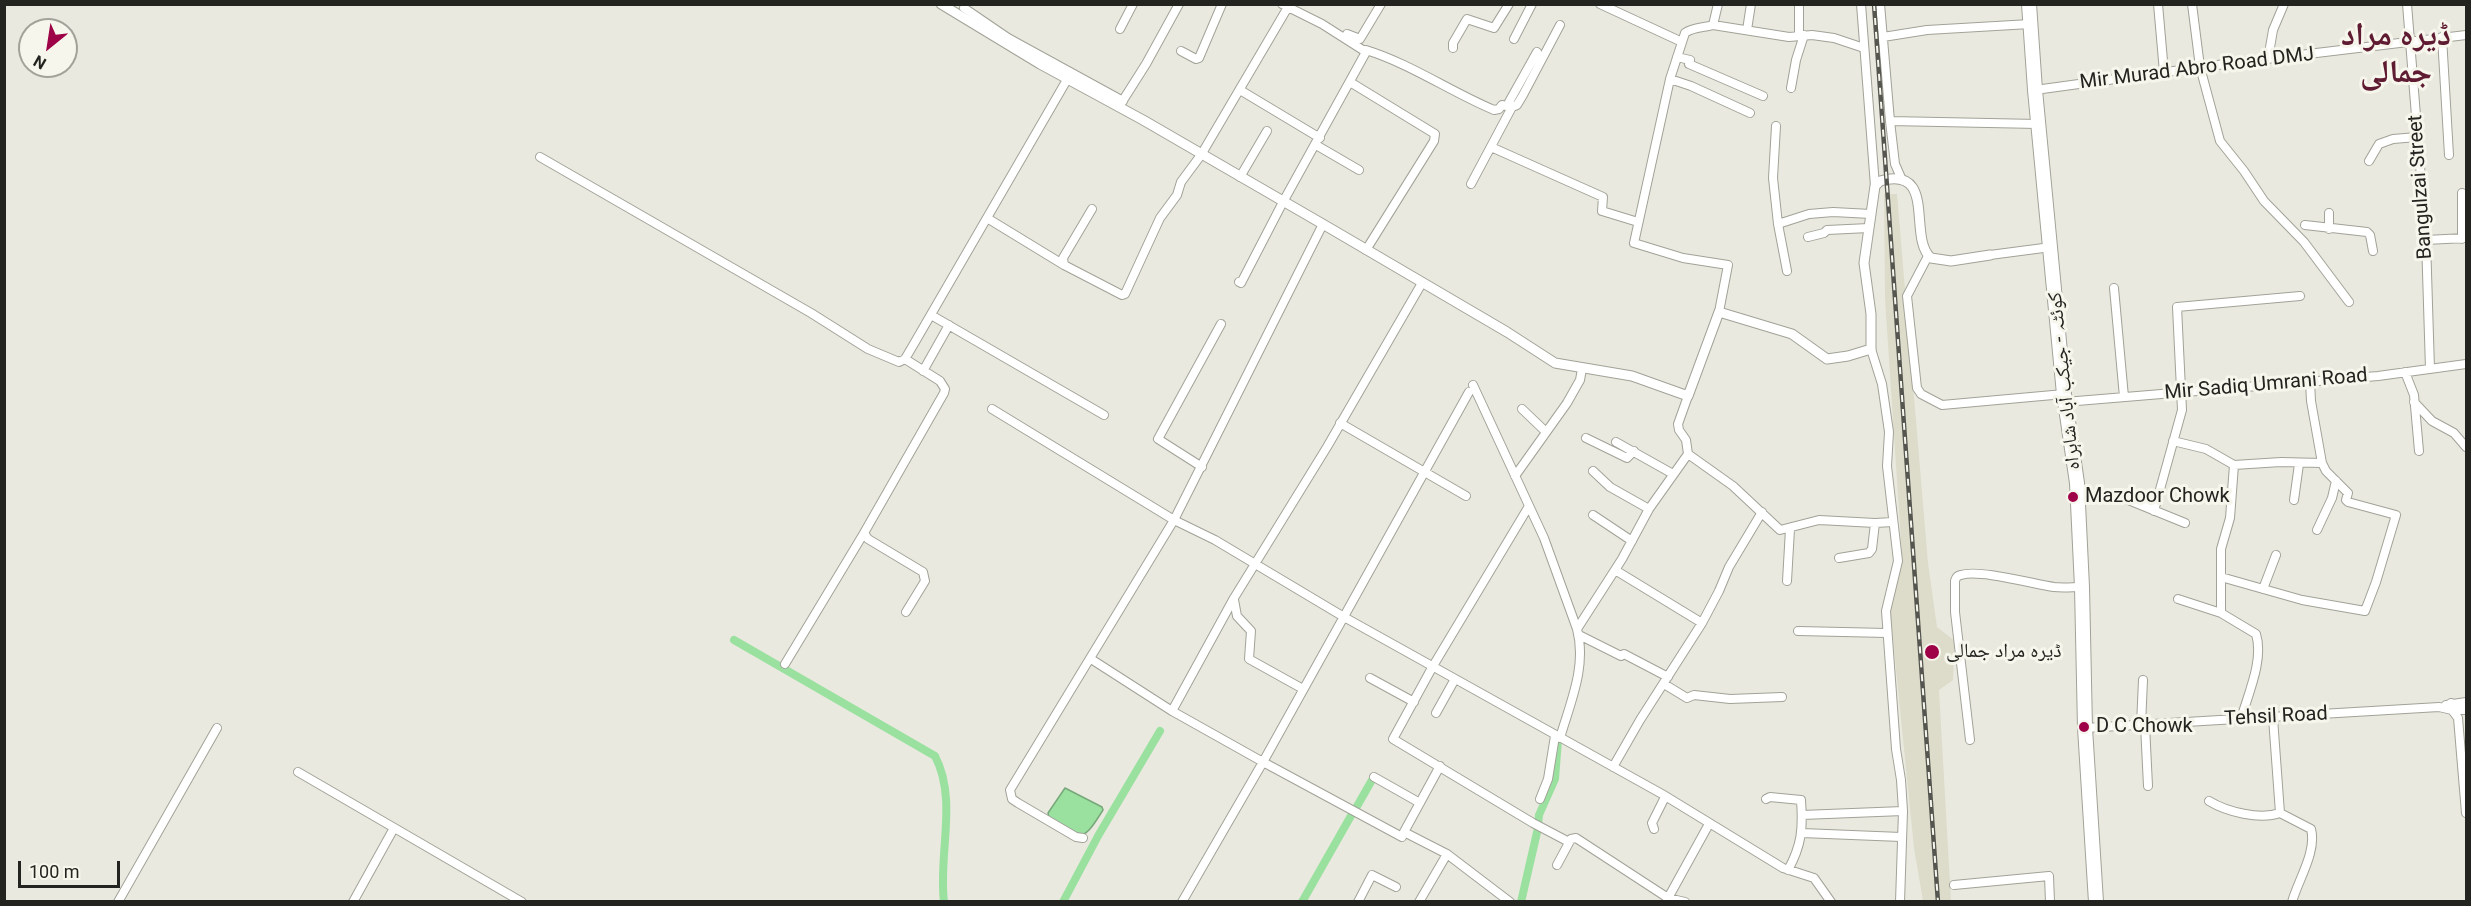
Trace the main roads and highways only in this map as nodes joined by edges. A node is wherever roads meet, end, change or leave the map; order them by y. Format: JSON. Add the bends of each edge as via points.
{"nodes":[{"id":1,"x":2029,"y":4,"type":"edge"},
{"id":2,"x":2096,"y":902,"type":"edge"}],
"edges":[{"from":1,"to":2,"type":"highway","name":"کوئٹہ - جیکب آباد شاہراہ","via":[[2065,398],[2078,496],[2085,728]]}]}
